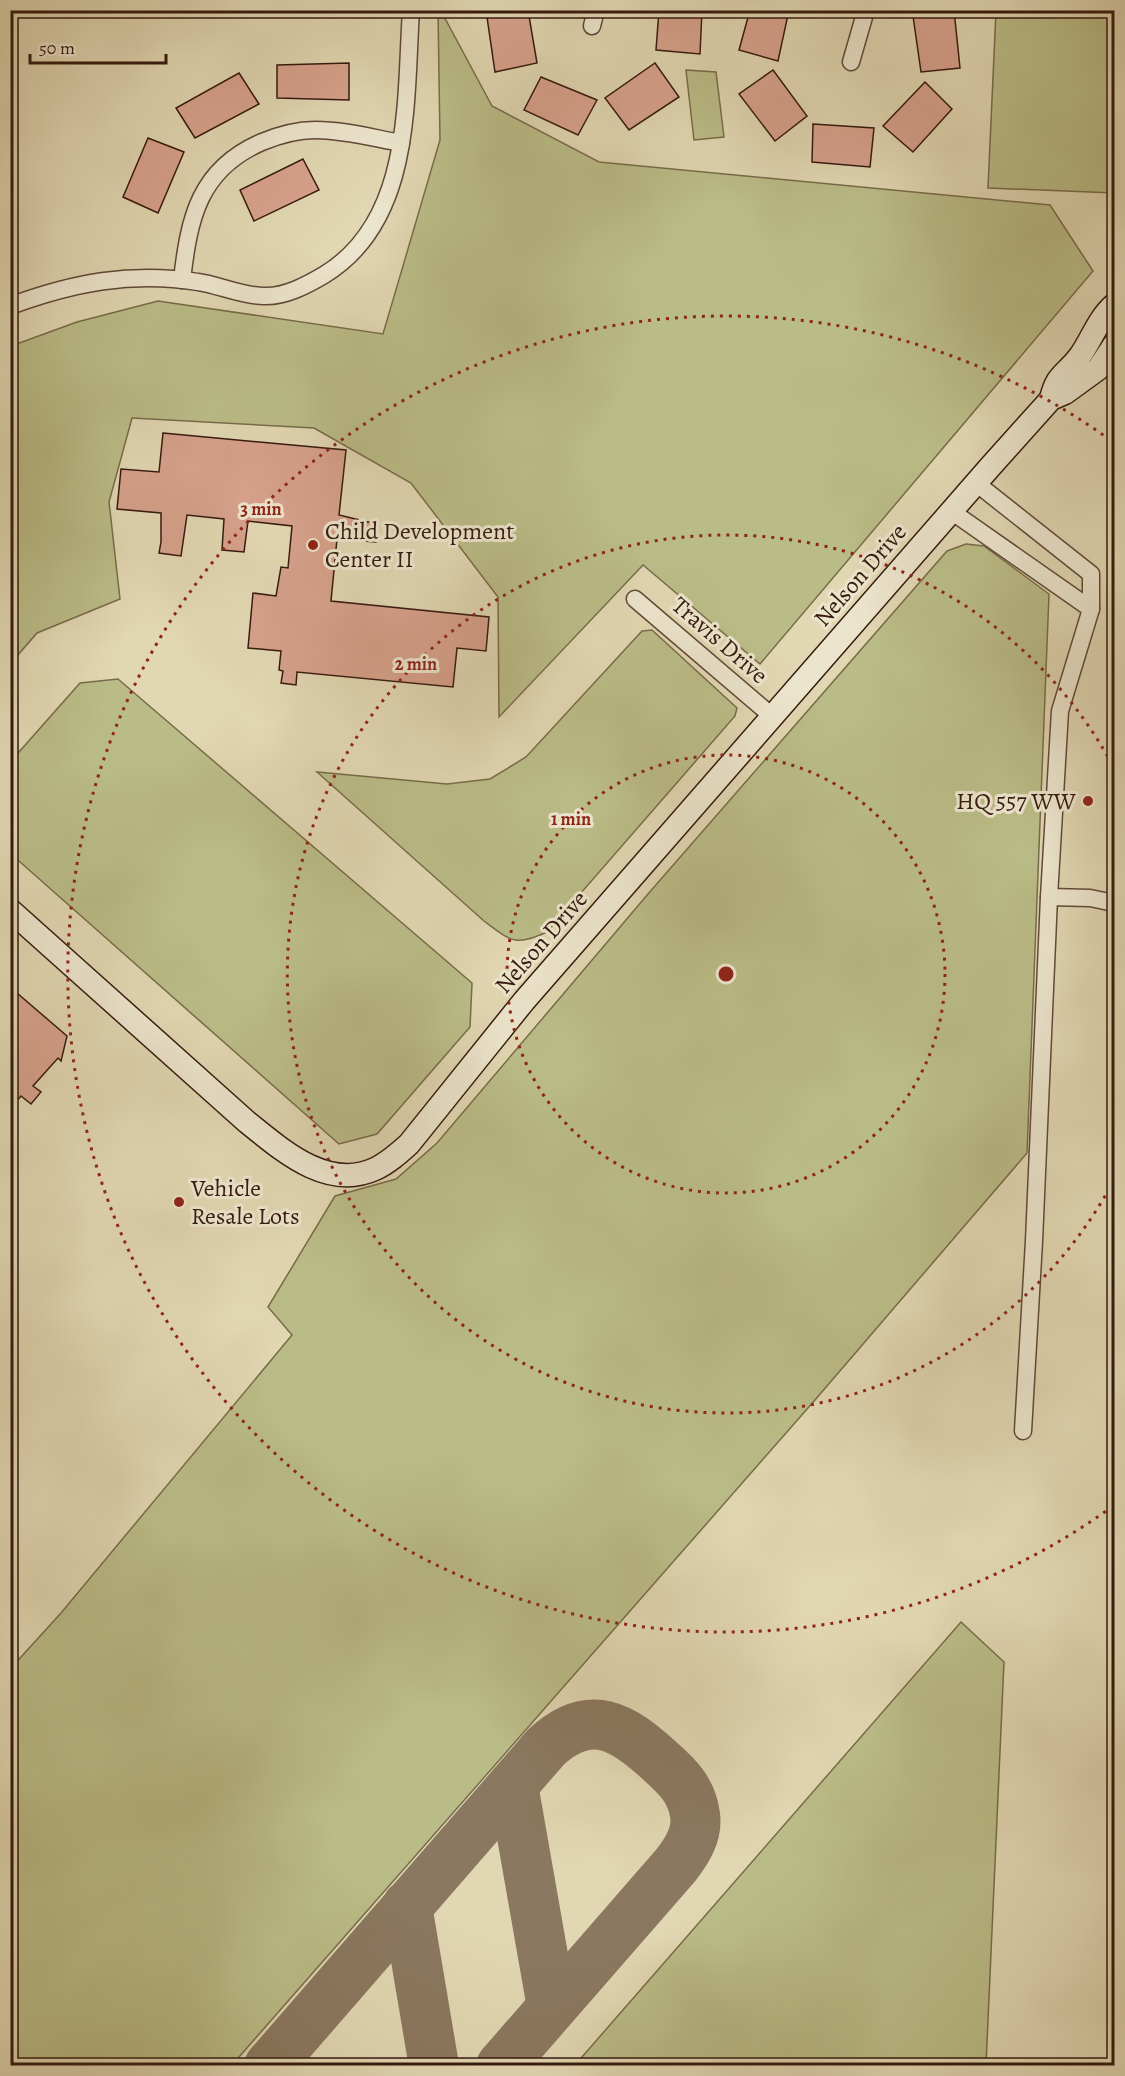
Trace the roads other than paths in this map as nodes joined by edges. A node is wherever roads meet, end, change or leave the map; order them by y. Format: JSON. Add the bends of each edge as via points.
{"nodes":[{"id":1,"x":411,"y":10,"type":"edge"},
{"id":2,"x":866,"y":10,"type":"edge"},
{"id":3,"x":851,"y":62,"type":"dead end"},
{"id":4,"x":401,"y":143,"type":"junction"},
{"id":5,"x":182,"y":280,"type":"junction"},
{"id":6,"x":1114,"y":305,"type":"edge"},
{"id":7,"x":10,"y":306,"type":"edge"},
{"id":8,"x":1114,"y":345,"type":"edge"},
{"id":9,"x":1051,"y":399,"type":"junction"},
{"id":10,"x":976,"y":483,"type":"junction"},
{"id":11,"x":951,"y":511,"type":"junction"},
{"id":12,"x":635,"y":599,"type":"dead end"},
{"id":13,"x":1091,"y":609,"type":"junction"},
{"id":14,"x":773,"y":717,"type":"junction"},
{"id":15,"x":1049,"y":897,"type":"junction"},
{"id":16,"x":1114,"y":903,"type":"edge"},
{"id":17,"x":10,"y":910,"type":"edge"},
{"id":18,"x":1023,"y":1431,"type":"dead end"}],
"edges":[{"from":1,"to":4,"type":"street"},
{"from":2,"to":3,"type":"street"},
{"from":4,"to":5,"type":"street","via":[[394,177],[370,233],[338,266],[291,291],[265,296]]},
{"from":4,"to":5,"type":"street","via":[[334,132],[296,131],[238,154],[214,176],[198,203],[188,233]]},
{"from":5,"to":7,"type":"street","via":[[132,277],[94,281]]},
{"from":6,"to":9,"type":"street","name":"Nelson Drive","via":[[1079,357],[1055,382]]},
{"from":8,"to":9,"type":"street","name":"Nelson Drive","via":[[1098,369]]},
{"from":9,"to":10,"type":"street","name":"Nelson Drive"},
{"from":10,"to":11,"type":"street","name":"Nelson Drive"},
{"from":10,"to":13,"type":"street","via":[[1091,574]]},
{"from":11,"to":13,"type":"street"},
{"from":11,"to":14,"type":"street","name":"Nelson Drive"},
{"from":12,"to":14,"type":"street","name":"Travis Drive"},
{"from":13,"to":15,"type":"street","via":[[1060,711]]},
{"from":14,"to":17,"type":"street","name":"Nelson Drive","via":[[524,1001],[409,1144],[385,1164],[358,1175],[318,1170],[283,1151]]},
{"from":15,"to":16,"type":"street"},
{"from":15,"to":18,"type":"street"}]}
